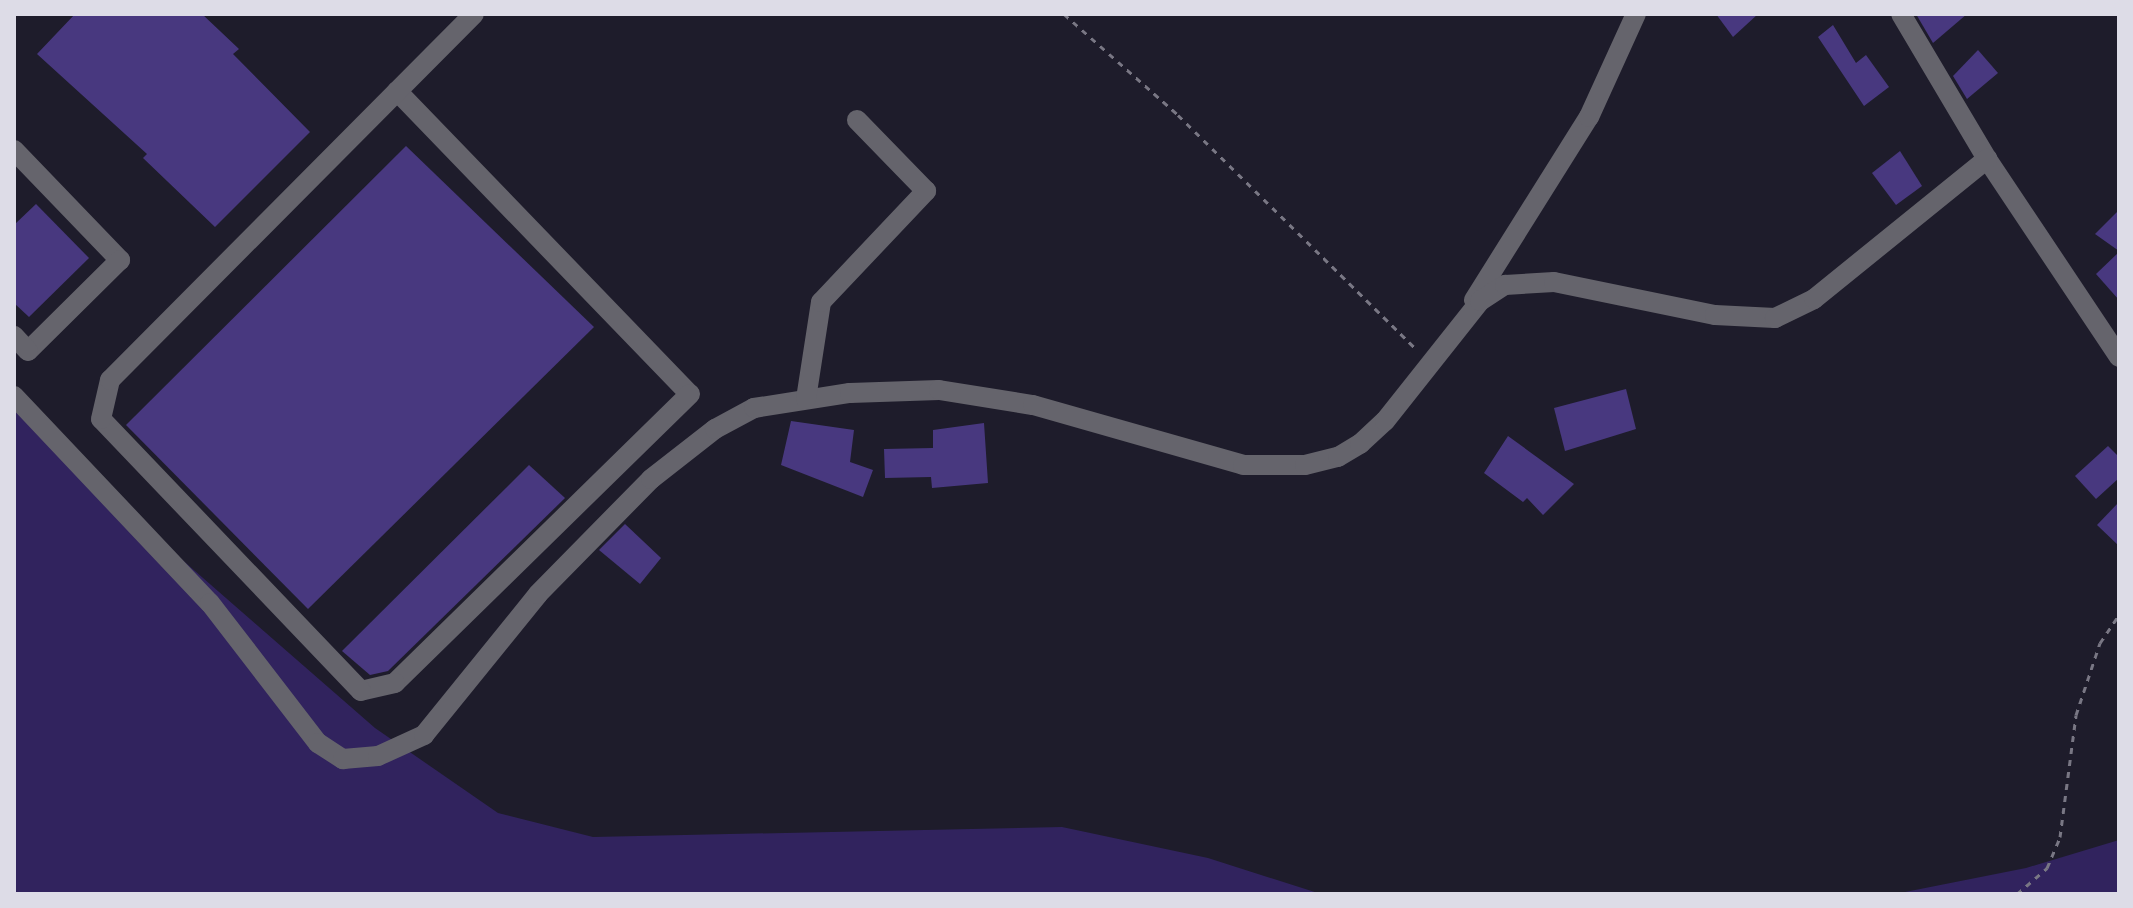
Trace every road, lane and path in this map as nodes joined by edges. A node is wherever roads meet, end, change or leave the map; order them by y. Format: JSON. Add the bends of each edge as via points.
{"nodes":[{"id":1,"x":474,"y":14,"type":"edge"},
{"id":2,"x":1064,"y":14,"type":"edge"},
{"id":3,"x":1636,"y":14,"type":"edge"},
{"id":4,"x":1901,"y":14,"type":"edge"},
{"id":5,"x":397,"y":91,"type":"junction"},
{"id":6,"x":857,"y":120,"type":"dead end"},
{"id":7,"x":14,"y":150,"type":"edge"},
{"id":8,"x":1987,"y":159,"type":"junction"},
{"id":9,"x":1455,"y":331,"type":"junction"},
{"id":10,"x":14,"y":336,"type":"edge"},
{"id":11,"x":2119,"y":357,"type":"edge"},
{"id":12,"x":1430,"y":362,"type":"junction"},
{"id":13,"x":14,"y":396,"type":"edge"},
{"id":14,"x":806,"y":399,"type":"junction"},
{"id":15,"x":2119,"y":615,"type":"edge"},
{"id":16,"x":2017,"y":894,"type":"edge"}],
"edges":[{"from":1,"to":5,"type":"street"},
{"from":2,"to":12,"type":"path","via":[[1178,115]]},
{"from":3,"to":9,"type":"street","via":[[1589,117]]},
{"from":4,"to":8,"type":"street"},
{"from":5,"to":5,"type":"street","via":[[110,380],[101,419],[361,691],[395,683],[690,394]]},
{"from":6,"to":14,"type":"street","via":[[926,191],[821,302]]},
{"from":7,"to":10,"type":"street","via":[[120,260],[28,351]]},
{"from":8,"to":9,"type":"street","via":[[1787,315],[1742,318],[1584,286],[1533,282],[1492,292]]},
{"from":8,"to":11,"type":"street"},
{"from":9,"to":12,"type":"street"},
{"from":12,"to":14,"type":"street","via":[[1385,421],[1360,444],[1338,457],[1270,468],[1217,459],[1033,405],[976,395],[902,389]]},
{"from":13,"to":14,"type":"street","via":[[210,603],[318,743],[343,759],[378,756],[424,735],[538,594],[601,526],[697,442],[754,408]]},
{"from":15,"to":16,"type":"path","via":[[2100,643],[2076,715],[2060,837],[2047,868]]}]}
